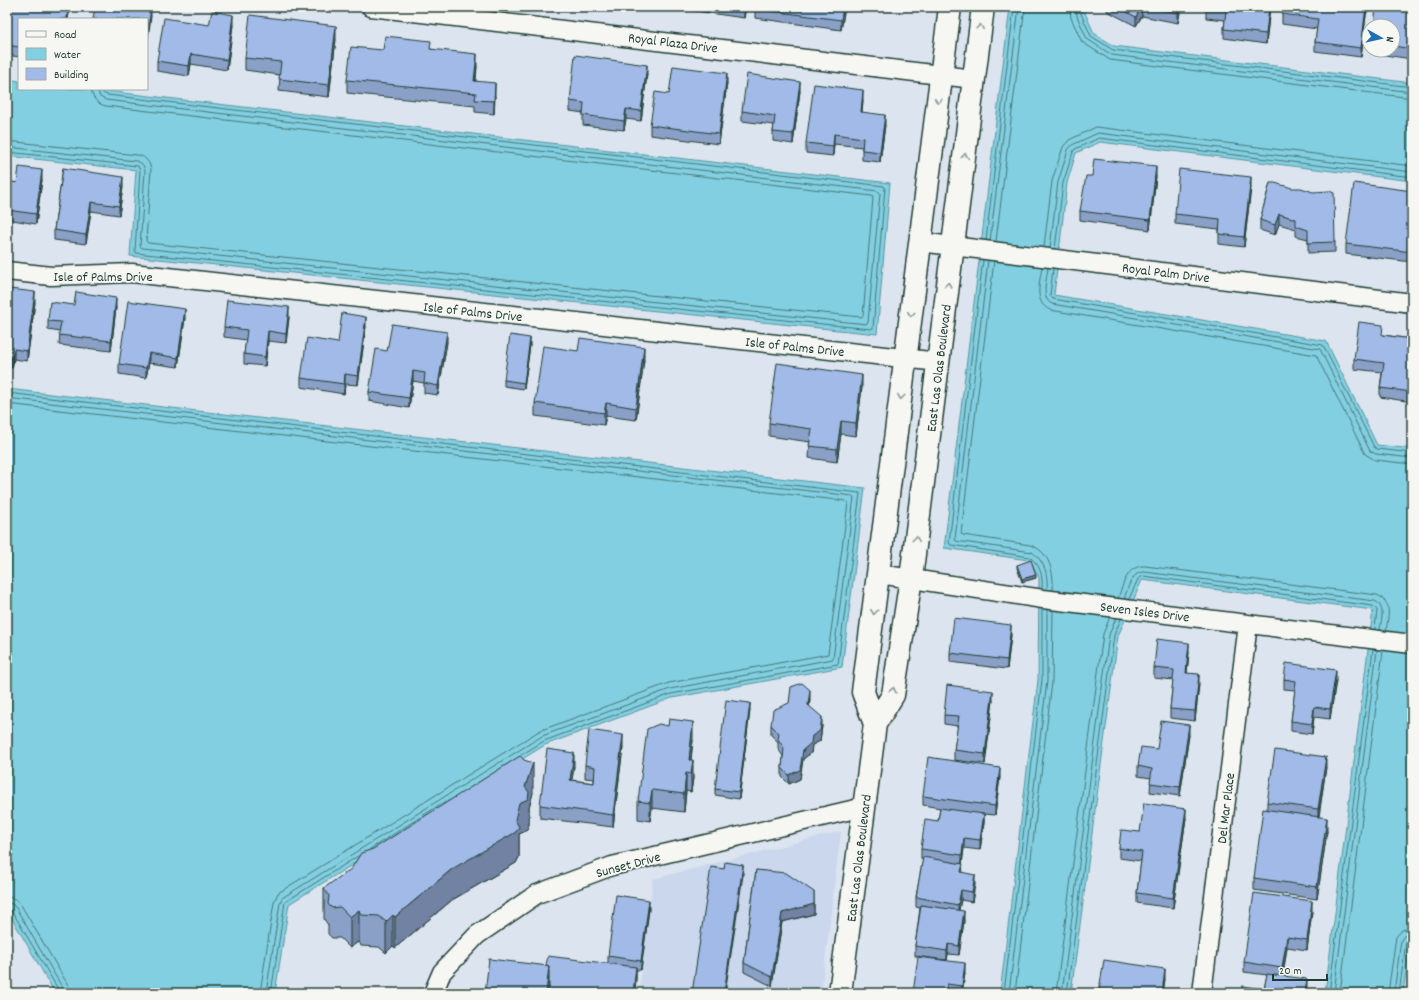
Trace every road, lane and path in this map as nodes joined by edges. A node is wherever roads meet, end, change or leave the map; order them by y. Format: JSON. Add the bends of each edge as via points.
{"nodes":[{"id":1,"x":372,"y":7,"type":"edge"},
{"id":2,"x":950,"y":7,"type":"edge"},
{"id":3,"x":983,"y":7,"type":"edge"},
{"id":4,"x":941,"y":74,"type":"junction"},
{"id":5,"x":974,"y":79,"type":"junction"},
{"id":6,"x":920,"y":242,"type":"junction"},
{"id":7,"x":963,"y":247,"type":"junction"},
{"id":8,"x":7,"y":271,"type":"edge"},
{"id":9,"x":1412,"y":302,"type":"edge"},
{"id":10,"x":906,"y":358,"type":"junction"},
{"id":11,"x":938,"y":362,"type":"junction"},
{"id":12,"x":879,"y":574,"type":"junction"},
{"id":13,"x":911,"y":578,"type":"junction"},
{"id":14,"x":1248,"y":624,"type":"junction"},
{"id":15,"x":1412,"y":644,"type":"edge"},
{"id":16,"x":875,"y":724,"type":"junction"},
{"id":17,"x":864,"y":807,"type":"junction"},
{"id":18,"x":433,"y":993,"type":"edge"},
{"id":19,"x":840,"y":993,"type":"edge"},
{"id":20,"x":1202,"y":993,"type":"edge"}],
"edges":[{"from":1,"to":4,"type":"street","name":"Royal Plaza Drive"},
{"from":2,"to":4,"type":"main road","name":"East Las Olas Boulevard"},
{"from":5,"to":3,"type":"main road","name":"East Las Olas Boulevard","one_way":true},
{"from":4,"to":5,"type":"street","name":"Royal Plaza Drive"},
{"from":4,"to":6,"type":"main road","name":"East Las Olas Boulevard","one_way":true},
{"from":7,"to":5,"type":"main road","name":"East Las Olas Boulevard","one_way":true},
{"from":6,"to":7,"type":"street","name":"Royal Palm Drive"},
{"from":6,"to":10,"type":"main road","name":"East Las Olas Boulevard","one_way":true},
{"from":7,"to":9,"type":"street","name":"Royal Palm Drive"},
{"from":11,"to":7,"type":"main road","name":"East Las Olas Boulevard","one_way":true},
{"from":8,"to":10,"type":"street","name":"Isle of Palms Drive","via":[[51,276],[132,273]]},
{"from":10,"to":11,"type":"street","name":"Isle of Palms Drive"},
{"from":10,"to":12,"type":"main road","name":"East Las Olas Boulevard","one_way":true},
{"from":13,"to":11,"type":"main road","name":"East Las Olas Boulevard","one_way":true},
{"from":12,"to":13,"type":"street","name":"Seven Isles Drive"},
{"from":12,"to":16,"type":"main road","name":"East Las Olas Boulevard","one_way":true,"via":[[863,692]]},
{"from":13,"to":14,"type":"street","name":"Seven Isles Drive"},
{"from":16,"to":13,"type":"main road","name":"East Las Olas Boulevard","one_way":true,"via":[[893,695]]},
{"from":14,"to":15,"type":"street","name":"Seven Isles Drive"},
{"from":14,"to":20,"type":"street","name":"Del Mar Place"},
{"from":16,"to":17,"type":"main road","name":"East Las Olas Boulevard"},
{"from":17,"to":18,"type":"street","name":"Sunset Drive","via":[[612,866],[537,894],[477,935],[442,972]]},
{"from":17,"to":19,"type":"main road","name":"East Las Olas Boulevard"}]}
